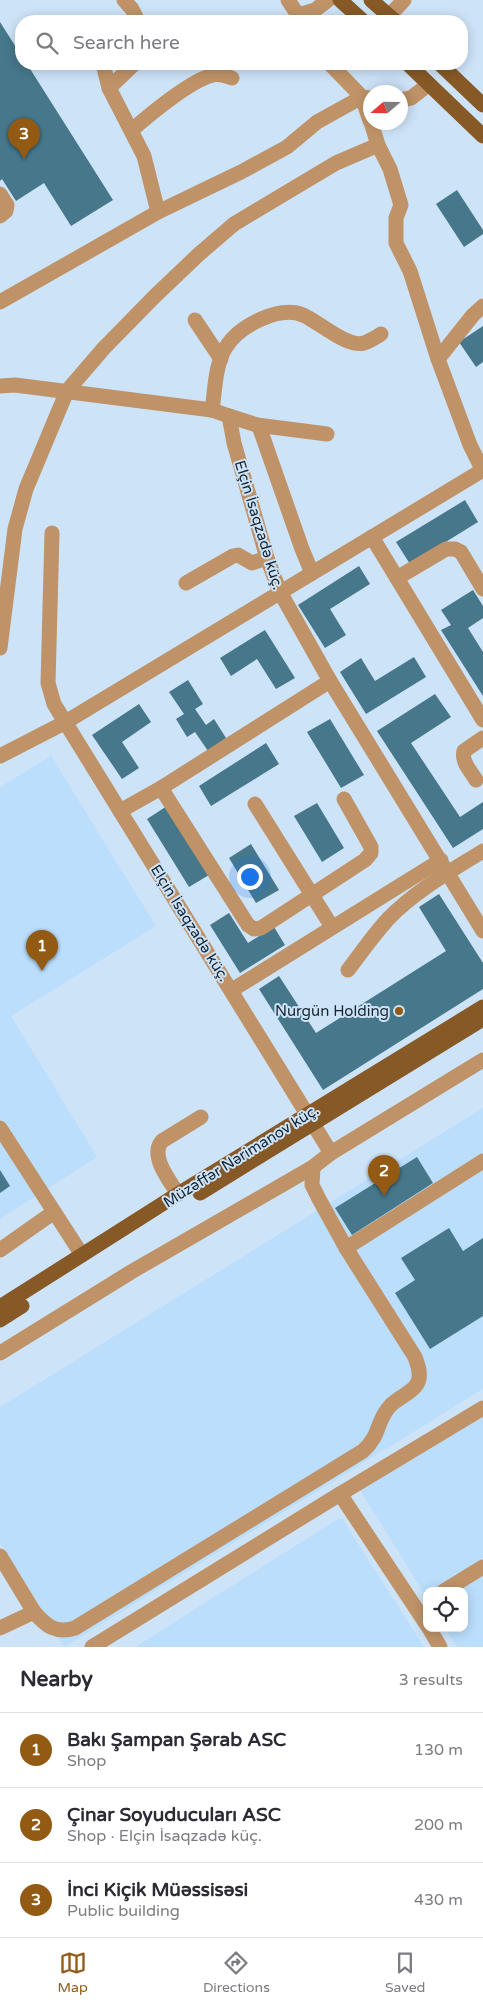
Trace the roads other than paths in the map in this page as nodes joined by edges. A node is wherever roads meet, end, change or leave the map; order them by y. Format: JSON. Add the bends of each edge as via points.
{"nodes":[{"id":1,"x":124,"y":0,"type":"edge"},
{"id":2,"x":288,"y":0,"type":"edge"},
{"id":3,"x":328,"y":0,"type":"edge"},
{"id":4,"x":340,"y":0,"type":"edge"},
{"id":5,"x":371,"y":0,"type":"edge"},
{"id":6,"x":404,"y":0,"type":"edge"},
{"id":7,"x":135,"y":15,"type":"edge"},
{"id":8,"x":297,"y":15,"type":"edge"},
{"id":9,"x":305,"y":15,"type":"edge"},
{"id":10,"x":356,"y":15,"type":"edge"},
{"id":11,"x":388,"y":15,"type":"edge"},
{"id":12,"x":395,"y":15,"type":"edge"},
{"id":13,"x":105,"y":70,"type":"edge"},
{"id":14,"x":128,"y":70,"type":"edge"},
{"id":15,"x":336,"y":70,"type":"edge"},
{"id":16,"x":414,"y":70,"type":"edge"},
{"id":17,"x":446,"y":70,"type":"edge"},
{"id":18,"x":232,"y":78,"type":"dead end"},
{"id":19,"x":429,"y":84,"type":"junction"},
{"id":20,"x":110,"y":88,"type":"junction"},
{"id":21,"x":363,"y":95,"type":"edge"},
{"id":22,"x":363,"y":99,"type":"edge"},
{"id":23,"x":408,"y":99,"type":"edge"},
{"id":24,"x":483,"y":105,"type":"edge"},
{"id":25,"x":132,"y":130,"type":"junction"},
{"id":26,"x":374,"y":130,"type":"edge"},
{"id":27,"x":483,"y":136,"type":"edge"},
{"id":28,"x":378,"y":144,"type":"junction"},
{"id":29,"x":0,"y":194,"type":"edge"},
{"id":30,"x":158,"y":212,"type":"junction"},
{"id":31,"x":0,"y":216,"type":"edge"},
{"id":32,"x":0,"y":302,"type":"edge"},
{"id":33,"x":483,"y":306,"type":"edge"},
{"id":34,"x":195,"y":320,"type":"dead end"},
{"id":35,"x":381,"y":334,"type":"dead end"},
{"id":36,"x":221,"y":359,"type":"junction"},
{"id":37,"x":438,"y":359,"type":"junction"},
{"id":38,"x":0,"y":386,"type":"edge"},
{"id":39,"x":67,"y":391,"type":"junction"},
{"id":40,"x":212,"y":410,"type":"junction"},
{"id":41,"x":229,"y":416,"type":"junction"},
{"id":42,"x":256,"y":424,"type":"junction"},
{"id":43,"x":327,"y":434,"type":"dead end"},
{"id":44,"x":483,"y":470,"type":"edge"},
{"id":45,"x":52,"y":533,"type":"dead end"},
{"id":46,"x":372,"y":537,"type":"junction"},
{"id":47,"x":267,"y":558,"type":"junction"},
{"id":48,"x":312,"y":573,"type":"junction"},
{"id":49,"x":397,"y":578,"type":"junction"},
{"id":50,"x":186,"y":583,"type":"dead end"},
{"id":51,"x":483,"y":589,"type":"edge"},
{"id":52,"x":280,"y":592,"type":"junction"},
{"id":53,"x":0,"y":648,"type":"edge"},
{"id":54,"x":330,"y":681,"type":"junction"},
{"id":55,"x":483,"y":720,"type":"edge"},
{"id":56,"x":64,"y":723,"type":"junction"},
{"id":57,"x":483,"y":738,"type":"edge"},
{"id":58,"x":0,"y":756,"type":"edge"},
{"id":59,"x":476,"y":780,"type":"dead end"},
{"id":60,"x":161,"y":788,"type":"junction"},
{"id":61,"x":344,"y":799,"type":"dead end"},
{"id":62,"x":255,"y":804,"type":"dead end"},
{"id":63,"x":120,"y":811,"type":"junction"},
{"id":64,"x":483,"y":851,"type":"edge"},
{"id":65,"x":444,"y":866,"type":"junction"},
{"id":66,"x":312,"y":894,"type":"junction"},
{"id":67,"x":332,"y":927,"type":"junction"},
{"id":68,"x":483,"y":930,"type":"edge"},
{"id":69,"x":348,"y":970,"type":"dead end"},
{"id":70,"x":232,"y":990,"type":"junction"},
{"id":71,"x":483,"y":1007,"type":"edge"},
{"id":72,"x":483,"y":1020,"type":"edge"},
{"id":73,"x":483,"y":1060,"type":"edge"},
{"id":74,"x":201,"y":1117,"type":"dead end"},
{"id":75,"x":311,"y":1118,"type":"junction"},
{"id":76,"x":0,"y":1128,"type":"edge"},
{"id":77,"x":331,"y":1153,"type":"junction"},
{"id":78,"x":483,"y":1161,"type":"edge"},
{"id":79,"x":313,"y":1167,"type":"junction"},
{"id":80,"x":178,"y":1194,"type":"junction"},
{"id":81,"x":54,"y":1212,"type":"junction"},
{"id":82,"x":346,"y":1248,"type":"junction"},
{"id":83,"x":0,"y":1250,"type":"edge"},
{"id":84,"x":82,"y":1255,"type":"junction"},
{"id":85,"x":0,"y":1307,"type":"edge"},
{"id":86,"x":0,"y":1320,"type":"edge"},
{"id":87,"x":0,"y":1353,"type":"edge"},
{"id":88,"x":483,"y":1408,"type":"edge"},
{"id":89,"x":340,"y":1494,"type":"junction"},
{"id":90,"x":0,"y":1556,"type":"edge"},
{"id":91,"x":483,"y":1567,"type":"edge"},
{"id":92,"x":450,"y":1587,"type":"edge"},
{"id":93,"x":422,"y":1605,"type":"edge"},
{"id":94,"x":34,"y":1612,"type":"junction"},
{"id":95,"x":0,"y":1628,"type":"edge"},
{"id":96,"x":431,"y":1632,"type":"edge"},
{"id":97,"x":92,"y":1647,"type":"edge"},
{"id":98,"x":440,"y":1647,"type":"edge"}],
"edges":[{"from":1,"to":7,"type":"street"},
{"from":2,"to":8,"type":"street"},
{"from":3,"to":9,"type":"street"},
{"from":4,"to":10,"type":"main road"},
{"from":5,"to":11,"type":"main road"},
{"from":6,"to":12,"type":"street"},
{"from":13,"to":20,"type":"street"},
{"from":14,"to":20,"type":"street"},
{"from":15,"to":21,"type":"street"},
{"from":16,"to":19,"type":"main road"},
{"from":17,"to":24,"type":"main road"},
{"from":18,"to":25,"type":"street","via":[[219,74],[201,80],[154,110]]},
{"from":19,"to":23,"type":"street"},
{"from":19,"to":27,"type":"main road"},
{"from":20,"to":25,"type":"street"},
{"from":22,"to":30,"type":"street","via":[[317,122],[287,147]]},
{"from":25,"to":30,"type":"street","via":[[144,156]]},
{"from":26,"to":28,"type":"street"},
{"from":28,"to":37,"type":"street","via":[[401,205],[396,218],[396,243],[410,271]]},
{"from":28,"to":39,"type":"street","via":[[336,163],[234,224],[155,296]]},
{"from":29,"to":31,"type":"street","via":[[7,205]]},
{"from":30,"to":32,"type":"street"},
{"from":33,"to":37,"type":"street"},
{"from":34,"to":36,"type":"street"},
{"from":35,"to":36,"type":"street","via":[[363,344],[349,342],[301,314],[275,314],[247,326],[226,346]]},
{"from":36,"to":40,"type":"street"},
{"from":37,"to":44,"type":"street","via":[[470,445]]},
{"from":38,"to":39,"type":"street"},
{"from":39,"to":40,"type":"street"},
{"from":39,"to":53,"type":"street","via":[[26,489],[15,529]]},
{"from":40,"to":41,"type":"street"},
{"from":41,"to":42,"type":"street"},
{"from":41,"to":47,"type":"street","name":"Elçin İsaqzadə küç."},
{"from":42,"to":43,"type":"street"},
{"from":42,"to":48,"type":"street"},
{"from":44,"to":46,"type":"street"},
{"from":45,"to":56,"type":"street","name":"Elçin İsaqzadə küç.","via":[[48,683]]},
{"from":46,"to":48,"type":"street"},
{"from":46,"to":49,"type":"street"},
{"from":47,"to":50,"type":"street","via":[[252,562],[233,556]]},
{"from":47,"to":52,"type":"street","name":"Elçin İsaqzadə küç."},
{"from":48,"to":52,"type":"street"},
{"from":49,"to":51,"type":"street","via":[[446,549],[455,549]]},
{"from":49,"to":55,"type":"street"},
{"from":52,"to":54,"type":"street","name":"Elçin İsaqzadə küç."},
{"from":52,"to":56,"type":"street"},
{"from":54,"to":60,"type":"street"},
{"from":54,"to":65,"type":"street","name":"Elçin İsaqzadə küç."},
{"from":56,"to":58,"type":"street"},
{"from":56,"to":63,"type":"street","name":"Elçin İsaqzadə küç."},
{"from":57,"to":59,"type":"street","via":[[462,755]]},
{"from":60,"to":63,"type":"street"},
{"from":60,"to":66,"type":"street","via":[[248,925],[254,929],[261,928]]},
{"from":61,"to":66,"type":"street","via":[[371,847],[371,853]]},
{"from":62,"to":66,"type":"street"},
{"from":63,"to":70,"type":"street","name":"Elçin İsaqzadə küç."},
{"from":64,"to":65,"type":"street"},
{"from":65,"to":67,"type":"street"},
{"from":65,"to":68,"type":"street","name":"Elçin İsaqzadə küç."},
{"from":65,"to":69,"type":"street","via":[[388,919]]},
{"from":66,"to":67,"type":"street"},
{"from":67,"to":70,"type":"street"},
{"from":70,"to":75,"type":"street","name":"Elçin İsaqzadə küç."},
{"from":71,"to":75,"type":"main road","name":"Müzəffər Nərimanov küç."},
{"from":72,"to":75,"type":"main road"},
{"from":73,"to":77,"type":"street"},
{"from":74,"to":80,"type":"street","via":[[158,1145],[164,1172]]},
{"from":75,"to":77,"type":"street","name":"Elçin İsaqzadə küç."},
{"from":75,"to":80,"type":"main road","name":"Müzəffər Nərimanov küç."},
{"from":75,"to":86,"type":"main road"},
{"from":76,"to":81,"type":"street"},
{"from":77,"to":79,"type":"street"},
{"from":78,"to":82,"type":"street"},
{"from":79,"to":82,"type":"street","via":[[312,1185]]},
{"from":79,"to":87,"type":"street","via":[[131,1272]]},
{"from":80,"to":84,"type":"main road","name":"Müzəffər Nərimanov küç."},
{"from":81,"to":83,"type":"street"},
{"from":81,"to":84,"type":"street"},
{"from":82,"to":94,"type":"street","via":[[415,1357],[420,1373],[417,1384],[390,1405],[373,1442],[354,1457],[75,1628],[64,1632],[51,1628]]},
{"from":84,"to":85,"type":"main road","name":"Müzəffər Nərimanov küç."},
{"from":88,"to":89,"type":"street"},
{"from":89,"to":93,"type":"street"},
{"from":89,"to":97,"type":"street"},
{"from":90,"to":94,"type":"street"},
{"from":91,"to":92,"type":"street"},
{"from":94,"to":95,"type":"street"},
{"from":96,"to":98,"type":"street"}]}
